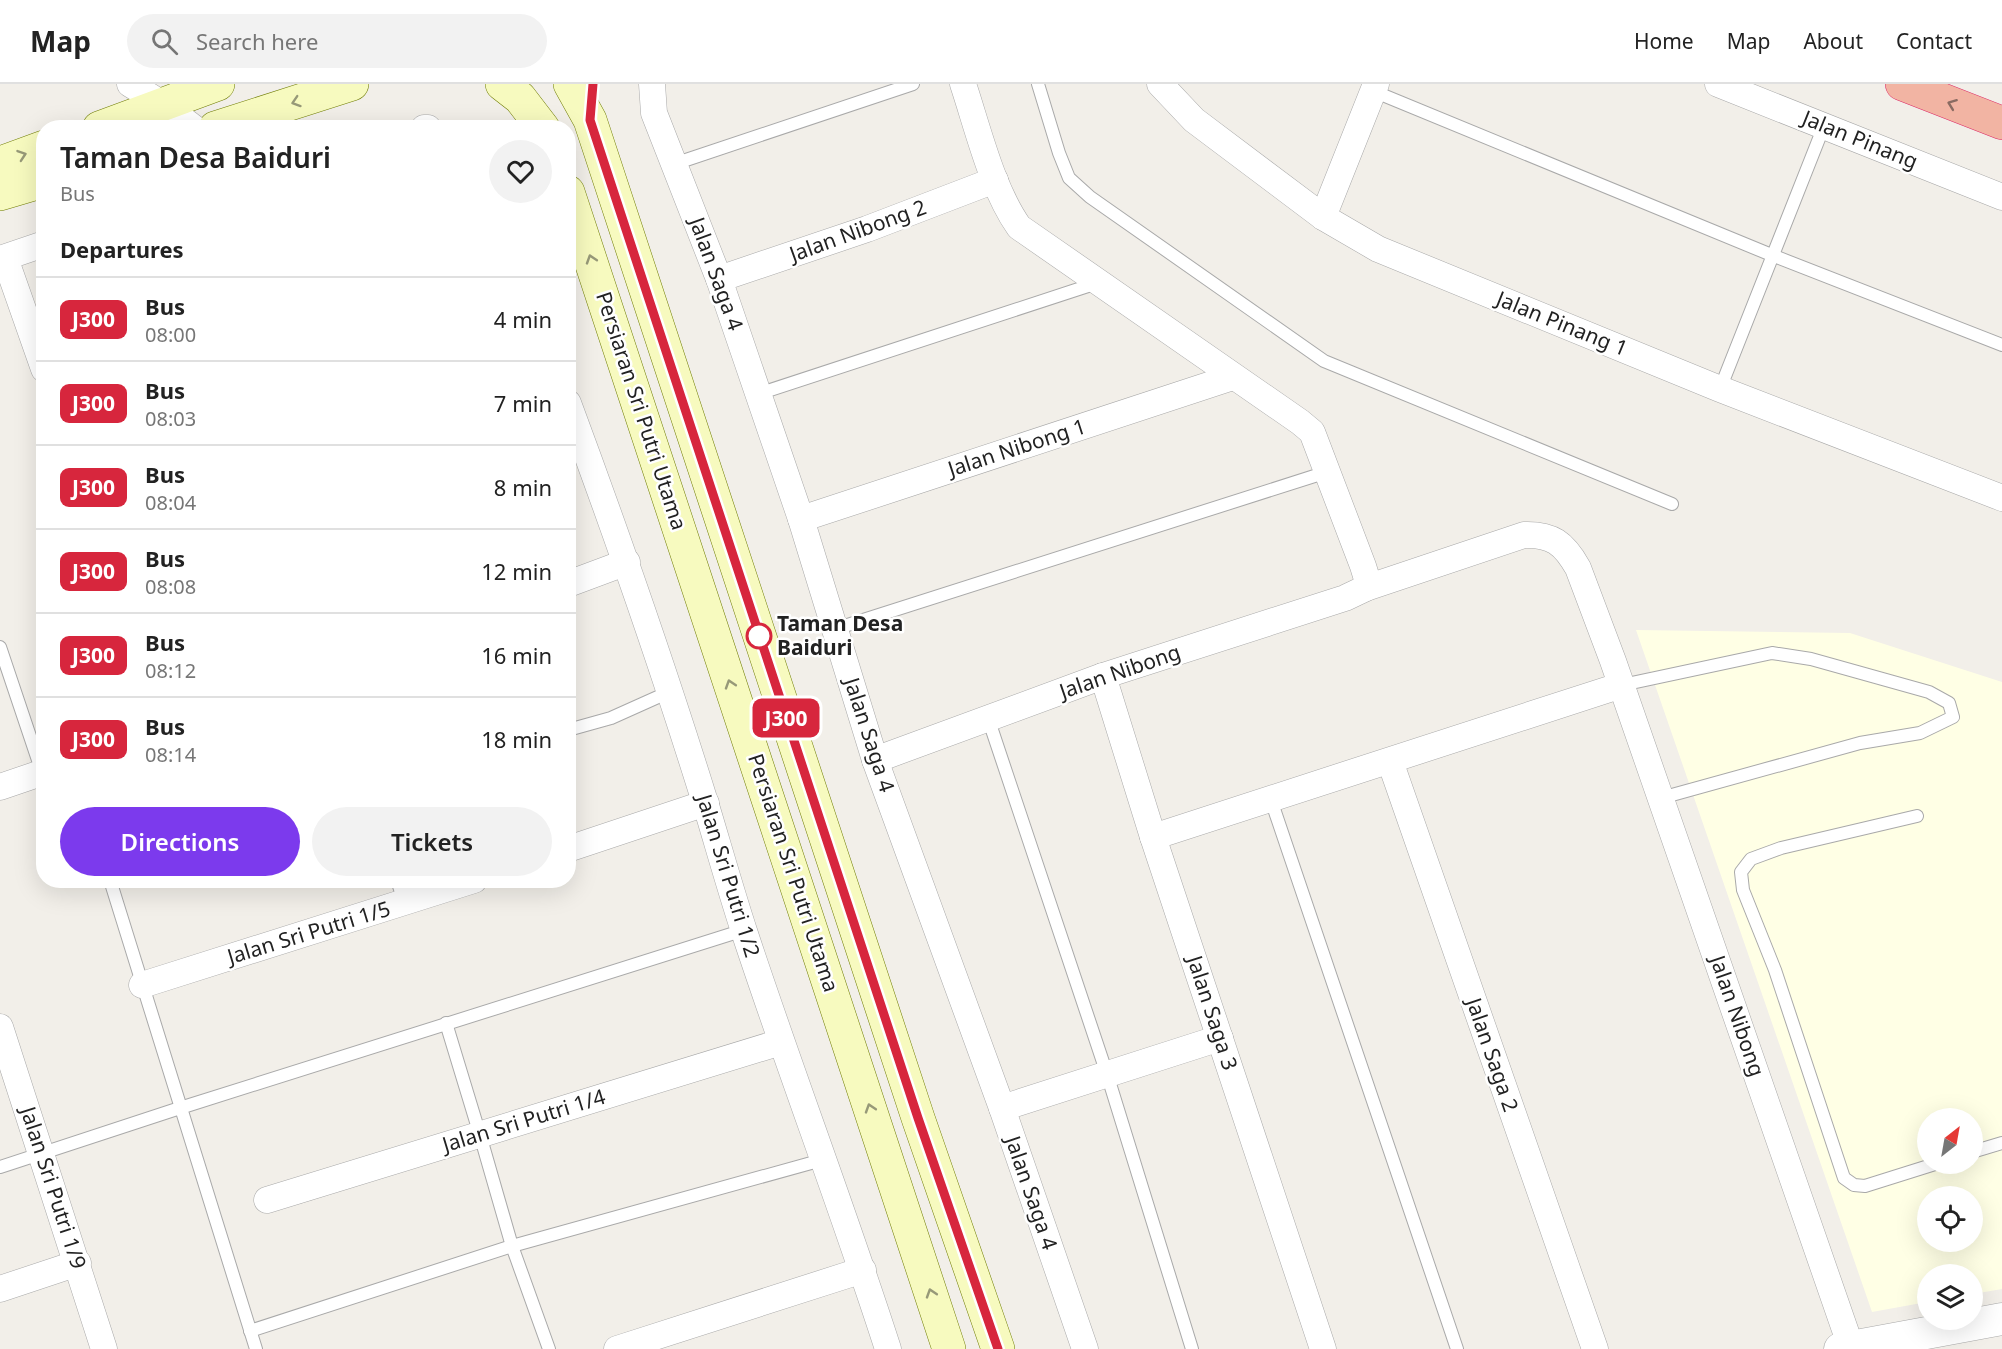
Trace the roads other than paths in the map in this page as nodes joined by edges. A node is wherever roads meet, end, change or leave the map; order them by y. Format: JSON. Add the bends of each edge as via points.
{"nodes":[{"id":1,"x":130,"y":84,"type":"edge"},
{"id":2,"x":218,"y":84,"type":"edge"},
{"id":3,"x":352,"y":84,"type":"edge"},
{"id":4,"x":502,"y":84,"type":"edge"},
{"id":5,"x":540,"y":84,"type":"edge"},
{"id":6,"x":570,"y":84,"type":"edge"},
{"id":7,"x":593,"y":84,"type":"edge"},
{"id":8,"x":652,"y":84,"type":"edge"},
{"id":9,"x":913,"y":84,"type":"edge"},
{"id":10,"x":963,"y":84,"type":"edge"},
{"id":11,"x":1038,"y":84,"type":"edge"},
{"id":12,"x":1160,"y":84,"type":"edge"},
{"id":13,"x":1718,"y":84,"type":"edge"},
{"id":14,"x":1902,"y":84,"type":"edge"},
{"id":15,"x":1375,"y":88,"type":"edge"},
{"id":16,"x":164,"y":105,"type":"junction"},
{"id":17,"x":122,"y":120,"type":"edge"},
{"id":18,"x":184,"y":120,"type":"edge"},
{"id":19,"x":240,"y":120,"type":"edge"},
{"id":20,"x":537,"y":120,"type":"edge"},
{"id":21,"x":547,"y":120,"type":"edge"},
{"id":22,"x":590,"y":120,"type":"junction"},
{"id":23,"x":2002,"y":123,"type":"edge"},
{"id":24,"x":1824,"y":126,"type":"junction"},
{"id":25,"x":36,"y":150,"type":"edge"},
{"id":26,"x":0,"y":162,"type":"edge"},
{"id":27,"x":674,"y":164,"type":"junction"},
{"id":28,"x":995,"y":180,"type":"junction"},
{"id":29,"x":36,"y":183,"type":"edge"},
{"id":30,"x":0,"y":194,"type":"edge"},
{"id":31,"x":2002,"y":197,"type":"edge"},
{"id":32,"x":576,"y":216,"type":"edge"},
{"id":33,"x":1323,"y":217,"type":"junction"},
{"id":34,"x":36,"y":247,"type":"edge"},
{"id":35,"x":1774,"y":256,"type":"junction"},
{"id":36,"x":2,"y":258,"type":"edge"},
{"id":37,"x":719,"y":279,"type":"junction"},
{"id":38,"x":1098,"y":282,"type":"junction"},
{"id":39,"x":2002,"y":345,"type":"edge"},
{"id":40,"x":36,"y":348,"type":"edge"},
{"id":41,"x":1233,"y":377,"type":"junction"},
{"id":42,"x":1720,"y":388,"type":"junction"},
{"id":43,"x":758,"y":393,"type":"junction"},
{"id":44,"x":576,"y":424,"type":"edge"},
{"id":45,"x":1327,"y":472,"type":"junction"},
{"id":46,"x":2002,"y":498,"type":"edge"},
{"id":47,"x":1672,"y":504,"type":"dead end"},
{"id":48,"x":801,"y":519,"type":"junction"},
{"id":49,"x":627,"y":562,"type":"junction"},
{"id":50,"x":576,"y":581,"type":"edge"},
{"id":51,"x":1366,"y":588,"type":"junction"},
{"id":52,"x":835,"y":629,"type":"junction"},
{"id":53,"x":0,"y":647,"type":"edge"},
{"id":54,"x":1102,"y":676,"type":"junction"},
{"id":55,"x":1622,"y":685,"type":"junction"},
{"id":56,"x":669,"y":692,"type":"junction"},
{"id":57,"x":988,"y":718,"type":"junction"},
{"id":58,"x":576,"y":728,"type":"edge"},
{"id":59,"x":36,"y":752,"type":"edge"},
{"id":60,"x":875,"y":759,"type":"junction"},
{"id":61,"x":1390,"y":761,"type":"junction"},
{"id":62,"x":36,"y":774,"type":"edge"},
{"id":63,"x":0,"y":787,"type":"edge"},
{"id":64,"x":1661,"y":798,"type":"junction"},
{"id":65,"x":1271,"y":800,"type":"junction"},
{"id":66,"x":706,"y":803,"type":"junction"},
{"id":67,"x":1917,"y":816,"type":"dead end"},
{"id":68,"x":1153,"y":837,"type":"junction"},
{"id":69,"x":576,"y":846,"type":"edge"},
{"id":70,"x":112,"y":888,"type":"edge"},
{"id":71,"x":425,"y":888,"type":"edge"},
{"id":72,"x":401,"y":892,"type":"edge"},
{"id":73,"x":744,"y":930,"type":"junction"},
{"id":74,"x":142,"y":985,"type":"junction"},
{"id":75,"x":446,"y":1023,"type":"junction"},
{"id":76,"x":0,"y":1028,"type":"edge"},
{"id":77,"x":1220,"y":1038,"type":"junction"},
{"id":78,"x":782,"y":1042,"type":"junction"},
{"id":79,"x":1107,"y":1074,"type":"junction"},
{"id":80,"x":180,"y":1108,"type":"junction"},
{"id":81,"x":1002,"y":1108,"type":"junction"},
{"id":82,"x":480,"y":1135,"type":"junction"},
{"id":83,"x":2002,"y":1143,"type":"edge"},
{"id":84,"x":1983,"y":1149,"type":"edge"},
{"id":85,"x":41,"y":1153,"type":"junction"},
{"id":86,"x":822,"y":1160,"type":"junction"},
{"id":87,"x":0,"y":1167,"type":"edge"},
{"id":88,"x":1917,"y":1170,"type":"edge"},
{"id":89,"x":267,"y":1200,"type":"dead end"},
{"id":90,"x":512,"y":1246,"type":"junction"},
{"id":91,"x":78,"y":1263,"type":"junction"},
{"id":92,"x":863,"y":1270,"type":"junction"},
{"id":93,"x":0,"y":1288,"type":"edge"},
{"id":94,"x":2002,"y":1319,"type":"edge"},
{"id":95,"x":250,"y":1331,"type":"junction"},
{"id":96,"x":1846,"y":1348,"type":"edge"},
{"id":97,"x":104,"y":1349,"type":"edge"},
{"id":98,"x":256,"y":1349,"type":"edge"},
{"id":99,"x":549,"y":1349,"type":"edge"},
{"id":100,"x":617,"y":1349,"type":"edge"},
{"id":101,"x":888,"y":1349,"type":"edge"},
{"id":102,"x":949,"y":1349,"type":"edge"},
{"id":103,"x":998,"y":1349,"type":"edge"},
{"id":104,"x":1085,"y":1349,"type":"edge"},
{"id":105,"x":1192,"y":1349,"type":"edge"},
{"id":106,"x":1323,"y":1349,"type":"edge"},
{"id":107,"x":1457,"y":1349,"type":"edge"},
{"id":108,"x":1595,"y":1349,"type":"edge"}],
"edges":[{"from":1,"to":16,"type":"street"},
{"from":2,"to":16,"type":"main road"},
{"from":3,"to":19,"type":"main road","one_way":true},
{"from":4,"to":20,"type":"main road","via":[[520,98]]},
{"from":5,"to":21,"type":"main road"},
{"from":6,"to":22,"type":"main road","name":"Persiaran Sri Putri Utama"},
{"from":7,"to":22,"type":"main road"},
{"from":8,"to":27,"type":"street","name":"Jalan Saga 4","via":[[654,113]]},
{"from":9,"to":27,"type":"lane"},
{"from":10,"to":28,"type":"street"},
{"from":11,"to":47,"type":"lane","via":[[1069,178],[1090,197],[1324,361]]},
{"from":12,"to":33,"type":"street","name":"Jalan Pinang 1","via":[[1194,120]]},
{"from":13,"to":24,"type":"street","name":"Jalan Pinang"},
{"from":23,"to":14,"type":"highway","one_way":true},
{"from":15,"to":33,"type":"street"},
{"from":15,"to":35,"type":"lane"},
{"from":16,"to":17,"type":"main road"},
{"from":16,"to":18,"type":"street"},
{"from":22,"to":103,"type":"main road","name":"Persiaran Sri Putri Utama","via":[[918,1118]]},
{"from":24,"to":31,"type":"street","name":"Jalan Pinang"},
{"from":24,"to":35,"type":"lane"},
{"from":26,"to":25,"type":"main road","one_way":true},
{"from":27,"to":37,"type":"street","name":"Jalan Saga 4"},
{"from":28,"to":37,"type":"street","name":"Jalan Nibong 2"},
{"from":28,"to":38,"type":"street","via":[[1008,212],[1019,226]]},
{"from":29,"to":30,"type":"main road"},
{"from":102,"to":32,"type":"main road","name":"Persiaran Sri Putri Utama","one_way":true},
{"from":33,"to":42,"type":"street","name":"Jalan Pinang 1","via":[[1378,249]]},
{"from":34,"to":36,"type":"street"},
{"from":35,"to":39,"type":"lane"},
{"from":35,"to":42,"type":"lane"},
{"from":36,"to":40,"type":"street"},
{"from":37,"to":43,"type":"street","name":"Jalan Saga 4"},
{"from":38,"to":41,"type":"street"},
{"from":38,"to":43,"type":"lane"},
{"from":41,"to":45,"type":"street","via":[[1312,432]]},
{"from":41,"to":48,"type":"street","name":"Jalan Nibong 1"},
{"from":42,"to":46,"type":"street","name":"Jalan Pinang 1"},
{"from":43,"to":48,"type":"street","name":"Jalan Saga 4"},
{"from":44,"to":49,"type":"street","name":"Jalan Sri Putri 1/2"},
{"from":45,"to":51,"type":"street","via":[[1363,566]]},
{"from":45,"to":52,"type":"lane"},
{"from":48,"to":52,"type":"street","name":"Jalan Saga 4"},
{"from":49,"to":50,"type":"street"},
{"from":49,"to":56,"type":"street","name":"Jalan Sri Putri 1/2"},
{"from":51,"to":54,"type":"street","name":"Jalan Nibong"},
{"from":51,"to":55,"type":"street","name":"Jalan Nibong","via":[[1524,535],[1542,535],[1558,542],[1578,568]]},
{"from":52,"to":60,"type":"street","name":"Jalan Saga 4"},
{"from":53,"to":59,"type":"lane"},
{"from":54,"to":57,"type":"street","name":"Jalan Nibong"},
{"from":54,"to":68,"type":"street","name":"Jalan Saga 3"},
{"from":55,"to":61,"type":"street"},
{"from":55,"to":64,"type":"street","name":"Jalan Nibong"},
{"from":55,"to":64,"type":"lane","via":[[1772,653],[1811,659],[1929,692],[1949,703],[1953,717],[1920,733],[1860,743]]},
{"from":56,"to":58,"type":"lane","via":[[611,718]]},
{"from":56,"to":66,"type":"street","name":"Jalan Sri Putri 1/2"},
{"from":57,"to":60,"type":"street","name":"Jalan Nibong"},
{"from":57,"to":79,"type":"lane"},
{"from":60,"to":81,"type":"street","name":"Jalan Saga 4"},
{"from":61,"to":65,"type":"street"},
{"from":61,"to":108,"type":"street","name":"Jalan Saga 2"},
{"from":62,"to":63,"type":"street"},
{"from":64,"to":96,"type":"street","name":"Jalan Nibong"},
{"from":65,"to":68,"type":"street"},
{"from":65,"to":107,"type":"lane"},
{"from":66,"to":69,"type":"street"},
{"from":66,"to":73,"type":"street","name":"Jalan Sri Putri 1/2"},
{"from":67,"to":88,"type":"lane","via":[[1781,848],[1751,860],[1742,872],[1743,890],[1775,970],[1844,1178],[1865,1186]]},
{"from":68,"to":77,"type":"street","name":"Jalan Saga 3"},
{"from":70,"to":74,"type":"lane"},
{"from":71,"to":72,"type":"street","name":"Jalan Sri Putri 1/5"},
{"from":72,"to":74,"type":"street","name":"Jalan Sri Putri 1/5"},
{"from":73,"to":75,"type":"lane"},
{"from":73,"to":78,"type":"street","name":"Jalan Sri Putri 1/2"},
{"from":74,"to":80,"type":"lane"},
{"from":75,"to":80,"type":"lane"},
{"from":75,"to":82,"type":"lane"},
{"from":76,"to":85,"type":"street","name":"Jalan Sri Putri 1/9"},
{"from":77,"to":79,"type":"street"},
{"from":77,"to":106,"type":"street","name":"Jalan Saga 3"},
{"from":78,"to":82,"type":"street","name":"Jalan Sri Putri 1/4"},
{"from":78,"to":86,"type":"street","name":"Jalan Sri Putri 1/2"},
{"from":79,"to":81,"type":"street"},
{"from":79,"to":105,"type":"lane"},
{"from":80,"to":85,"type":"lane"},
{"from":80,"to":95,"type":"lane"},
{"from":81,"to":104,"type":"street","name":"Jalan Saga 4"},
{"from":82,"to":89,"type":"street","name":"Jalan Sri Putri 1/4"},
{"from":82,"to":90,"type":"lane"},
{"from":83,"to":84,"type":"lane"},
{"from":85,"to":87,"type":"lane"},
{"from":85,"to":91,"type":"street","name":"Jalan Sri Putri 1/9"},
{"from":86,"to":90,"type":"lane"},
{"from":86,"to":92,"type":"street","name":"Jalan Sri Putri 1/2"},
{"from":90,"to":95,"type":"lane"},
{"from":90,"to":99,"type":"lane"},
{"from":91,"to":93,"type":"street"},
{"from":91,"to":97,"type":"street","name":"Jalan Sri Putri 1/9"},
{"from":92,"to":100,"type":"street"},
{"from":92,"to":101,"type":"street","name":"Jalan Sri Putri 1/2"},
{"from":94,"to":96,"type":"street"},
{"from":95,"to":98,"type":"lane"}]}
